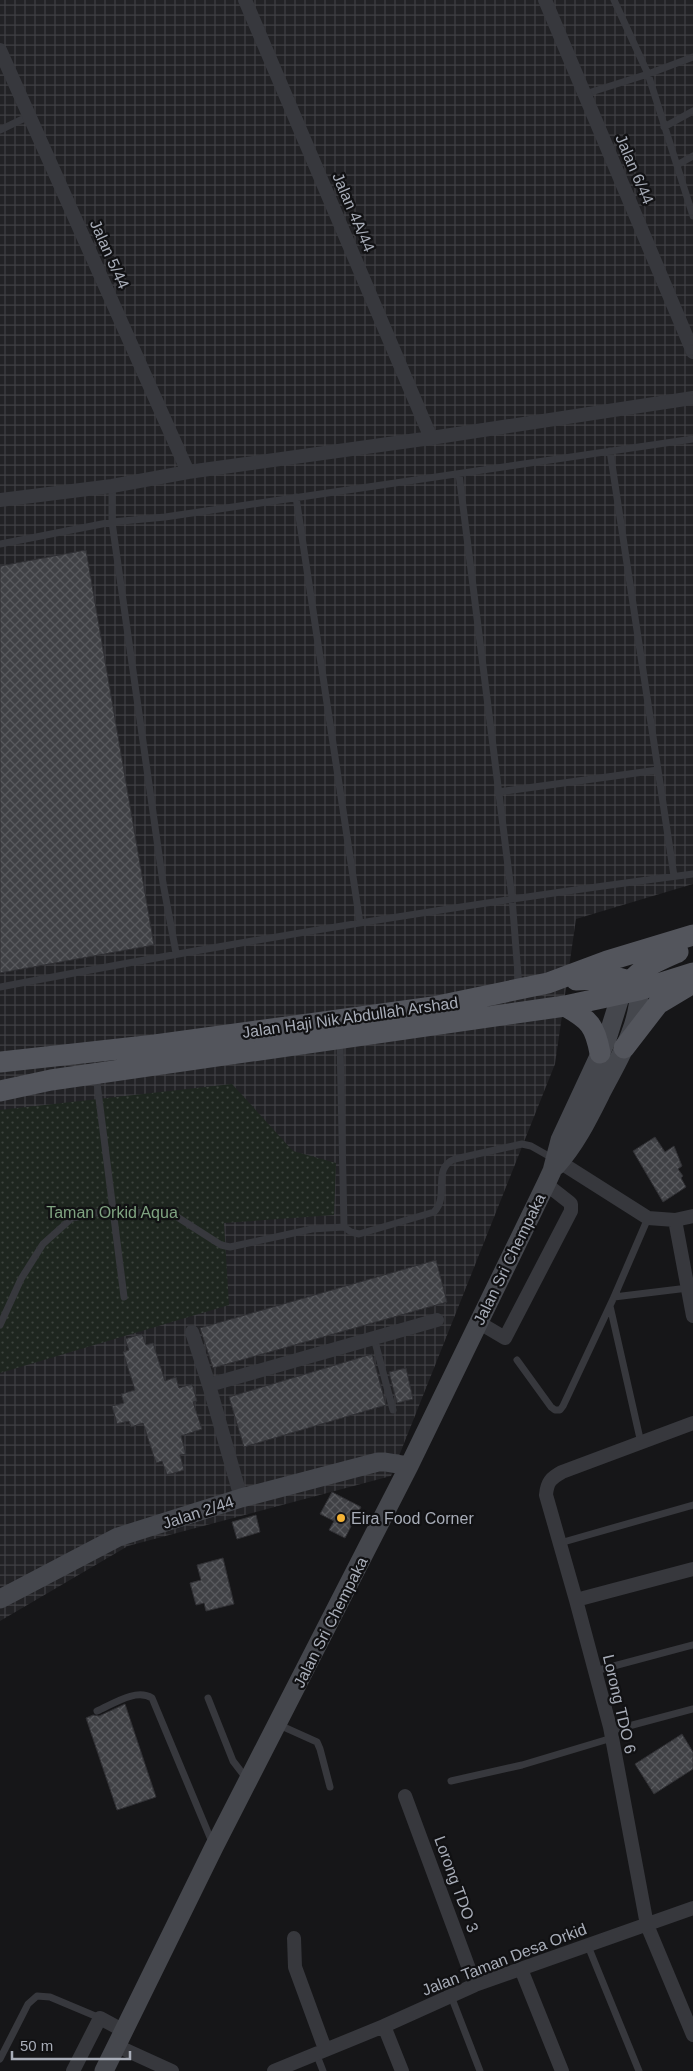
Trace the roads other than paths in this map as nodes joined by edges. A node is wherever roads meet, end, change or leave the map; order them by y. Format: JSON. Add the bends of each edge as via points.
{"nodes":[{"id":1,"x":245,"y":0,"type":"edge"},
{"id":2,"x":545,"y":0,"type":"edge"},
{"id":3,"x":614,"y":0,"type":"edge"},
{"id":4,"x":0,"y":50,"type":"edge"},
{"id":5,"x":693,"y":57,"type":"edge"},
{"id":6,"x":648,"y":74,"type":"junction"},
{"id":7,"x":585,"y":94,"type":"junction"},
{"id":8,"x":693,"y":111,"type":"edge"},
{"id":9,"x":30,"y":116,"type":"junction"},
{"id":10,"x":664,"y":126,"type":"junction"},
{"id":11,"x":0,"y":130,"type":"edge"},
{"id":12,"x":693,"y":156,"type":"edge"},
{"id":13,"x":676,"y":164,"type":"junction"},
{"id":14,"x":693,"y":216,"type":"edge"},
{"id":15,"x":693,"y":352,"type":"edge"},
{"id":16,"x":693,"y":398,"type":"edge"},
{"id":17,"x":432,"y":438,"type":"junction"},
{"id":18,"x":693,"y":439,"type":"edge"},
{"id":19,"x":610,"y":451,"type":"junction"},
{"id":20,"x":188,"y":472,"type":"junction"},
{"id":21,"x":458,"y":474,"type":"junction"},
{"id":22,"x":112,"y":486,"type":"junction"},
{"id":23,"x":296,"y":498,"type":"junction"},
{"id":24,"x":0,"y":500,"type":"edge"},
{"id":25,"x":112,"y":522,"type":"junction"},
{"id":26,"x":0,"y":544,"type":"edge"},
{"id":27,"x":658,"y":770,"type":"junction"},
{"id":28,"x":498,"y":792,"type":"junction"},
{"id":29,"x":693,"y":874,"type":"edge"},
{"id":30,"x":674,"y":876,"type":"junction"},
{"id":31,"x":512,"y":898,"type":"junction"},
{"id":32,"x":360,"y":923,"type":"junction"},
{"id":33,"x":693,"y":935,"type":"edge"},
{"id":34,"x":693,"y":945,"type":"edge"},
{"id":35,"x":176,"y":954,"type":"junction"},
{"id":36,"x":693,"y":973,"type":"edge"},
{"id":37,"x":548,"y":982,"type":"junction"},
{"id":38,"x":693,"y":982,"type":"edge"},
{"id":39,"x":0,"y":987,"type":"edge"},
{"id":40,"x":520,"y":988,"type":"junction"},
{"id":41,"x":630,"y":988,"type":"junction"},
{"id":42,"x":566,"y":1006,"type":"junction"},
{"id":43,"x":340,"y":1039,"type":"junction"},
{"id":44,"x":624,"y":1048,"type":"junction"},
{"id":45,"x":600,"y":1053,"type":"junction"},
{"id":46,"x":1,"y":1062,"type":"edge"},
{"id":47,"x":96,"y":1075,"type":"junction"},
{"id":48,"x":37,"y":1083,"type":"junction"},
{"id":49,"x":0,"y":1084,"type":"edge"},
{"id":50,"x":0,"y":1091,"type":"edge"},
{"id":51,"x":553,"y":1169,"type":"junction"},
{"id":52,"x":112,"y":1212,"type":"junction"},
{"id":53,"x":693,"y":1216,"type":"edge"},
{"id":54,"x":648,"y":1218,"type":"junction"},
{"id":55,"x":675,"y":1220,"type":"junction"},
{"id":56,"x":344,"y":1227,"type":"junction"},
{"id":57,"x":688,"y":1288,"type":"junction"},
{"id":58,"x":124,"y":1297,"type":"dead end"},
{"id":59,"x":614,"y":1297,"type":"junction"},
{"id":60,"x":610,"y":1305,"type":"junction"},
{"id":61,"x":693,"y":1316,"type":"edge"},
{"id":62,"x":437,"y":1320,"type":"dead end"},
{"id":63,"x":478,"y":1322,"type":"junction"},
{"id":64,"x":0,"y":1326,"type":"edge"},
{"id":65,"x":192,"y":1332,"type":"dead end"},
{"id":66,"x":374,"y":1338,"type":"junction"},
{"id":67,"x":517,"y":1360,"type":"dead end"},
{"id":68,"x":209,"y":1386,"type":"junction"},
{"id":69,"x":393,"y":1410,"type":"dead end"},
{"id":70,"x":693,"y":1423,"type":"edge"},
{"id":71,"x":642,"y":1442,"type":"junction"},
{"id":72,"x":409,"y":1466,"type":"junction"},
{"id":73,"x":241,"y":1498,"type":"junction"},
{"id":74,"x":693,"y":1505,"type":"edge"},
{"id":75,"x":560,"y":1543,"type":"junction"},
{"id":76,"x":693,"y":1569,"type":"edge"},
{"id":77,"x":0,"y":1599,"type":"edge"},
{"id":78,"x":576,"y":1600,"type":"junction"},
{"id":79,"x":693,"y":1645,"type":"edge"},
{"id":80,"x":595,"y":1671,"type":"junction"},
{"id":81,"x":208,"y":1698,"type":"dead end"},
{"id":82,"x":693,"y":1708,"type":"edge"},
{"id":83,"x":97,"y":1711,"type":"dead end"},
{"id":84,"x":277,"y":1724,"type":"junction"},
{"id":85,"x":611,"y":1734,"type":"junction"},
{"id":86,"x":248,"y":1780,"type":"junction"},
{"id":87,"x":451,"y":1781,"type":"dead end"},
{"id":88,"x":330,"y":1787,"type":"dead end"},
{"id":89,"x":405,"y":1796,"type":"dead end"},
{"id":90,"x":214,"y":1847,"type":"junction"},
{"id":91,"x":693,"y":1908,"type":"edge"},
{"id":92,"x":647,"y":1925,"type":"junction"},
{"id":93,"x":294,"y":1938,"type":"dead end"},
{"id":94,"x":588,"y":1946,"type":"junction"},
{"id":95,"x":521,"y":1969,"type":"junction"},
{"id":96,"x":475,"y":1985,"type":"junction"},
{"id":97,"x":451,"y":1996,"type":"junction"},
{"id":98,"x":100,"y":2018,"type":"junction"},
{"id":99,"x":384,"y":2026,"type":"junction"},
{"id":100,"x":693,"y":2035,"type":"edge"},
{"id":101,"x":120,"y":2038,"type":"junction"},
{"id":102,"x":321,"y":2050,"type":"junction"},
{"id":103,"x":0,"y":2058,"type":"edge"},
{"id":104,"x":73,"y":2071,"type":"edge"},
{"id":105,"x":104,"y":2071,"type":"edge"},
{"id":106,"x":172,"y":2071,"type":"edge"},
{"id":107,"x":274,"y":2071,"type":"edge"},
{"id":108,"x":323,"y":2071,"type":"edge"},
{"id":109,"x":402,"y":2071,"type":"edge"},
{"id":110,"x":480,"y":2071,"type":"edge"},
{"id":111,"x":562,"y":2071,"type":"edge"},
{"id":112,"x":639,"y":2071,"type":"edge"}],
"edges":[{"from":1,"to":17,"type":"street","name":"Jalan 4A/44"},
{"from":2,"to":7,"type":"street","name":"Jalan 6/44"},
{"from":3,"to":6,"type":"lane"},
{"from":4,"to":9,"type":"street","name":"Jalan 5/44"},
{"from":5,"to":6,"type":"lane"},
{"from":6,"to":7,"type":"lane"},
{"from":6,"to":10,"type":"lane"},
{"from":7,"to":15,"type":"street","name":"Jalan 6/44"},
{"from":8,"to":10,"type":"lane"},
{"from":9,"to":11,"type":"lane"},
{"from":9,"to":20,"type":"street","name":"Jalan 5/44"},
{"from":10,"to":13,"type":"lane"},
{"from":12,"to":13,"type":"lane"},
{"from":13,"to":14,"type":"lane"},
{"from":16,"to":17,"type":"street"},
{"from":17,"to":20,"type":"street"},
{"from":18,"to":19,"type":"lane"},
{"from":19,"to":21,"type":"lane"},
{"from":19,"to":27,"type":"lane"},
{"from":20,"to":22,"type":"street"},
{"from":21,"to":23,"type":"lane"},
{"from":21,"to":28,"type":"lane"},
{"from":22,"to":24,"type":"street"},
{"from":22,"to":25,"type":"lane"},
{"from":23,"to":25,"type":"lane"},
{"from":23,"to":32,"type":"lane"},
{"from":25,"to":26,"type":"lane"},
{"from":25,"to":35,"type":"lane"},
{"from":27,"to":28,"type":"lane"},
{"from":27,"to":30,"type":"lane"},
{"from":28,"to":31,"type":"lane"},
{"from":29,"to":30,"type":"lane"},
{"from":30,"to":31,"type":"lane"},
{"from":31,"to":32,"type":"lane"},
{"from":31,"to":40,"type":"lane"},
{"from":32,"to":35,"type":"lane"},
{"from":33,"to":37,"type":"main road","name":"Jalan Haji Nik Abdullah Arshad"},
{"from":34,"to":41,"type":"main road","via":[[652,963]]},
{"from":35,"to":39,"type":"lane"},
{"from":36,"to":41,"type":"main road","name":"Jalan Haji Nik Abdullah Arshad"},
{"from":37,"to":40,"type":"main road","name":"Jalan Haji Nik Abdullah Arshad"},
{"from":37,"to":41,"type":"main road","via":[[603,978]]},
{"from":38,"to":44,"type":"main road","via":[[658,1004]]},
{"from":40,"to":46,"type":"main road","name":"Jalan Haji Nik Abdullah Arshad","via":[[433,1007],[155,1045]]},
{"from":41,"to":42,"type":"main road","name":"Jalan Haji Nik Abdullah Arshad"},
{"from":41,"to":44,"type":"main road","via":[[640,1002]]},
{"from":41,"to":45,"type":"main road"},
{"from":42,"to":43,"type":"main road","name":"Jalan Haji Nik Abdullah Arshad"},
{"from":42,"to":45,"type":"main road","via":[[591,1024]]},
{"from":43,"to":47,"type":"main road","name":"Jalan Haji Nik Abdullah Arshad"},
{"from":43,"to":56,"type":"lane"},
{"from":44,"to":51,"type":"main road","via":[[584,1127]]},
{"from":45,"to":51,"type":"main road","via":[[568,1120]]},
{"from":47,"to":48,"type":"main road","name":"Jalan Haji Nik Abdullah Arshad"},
{"from":47,"to":52,"type":"lane"},
{"from":48,"to":49,"type":"main road"},
{"from":48,"to":50,"type":"main road","name":"Jalan Haji Nik Abdullah Arshad"},
{"from":51,"to":54,"type":"street"},
{"from":51,"to":56,"type":"lane","via":[[531,1146],[522,1144],[455,1159],[443,1169],[440,1202],[434,1212],[363,1233],[355,1234]]},
{"from":51,"to":63,"type":"main road","name":"Jalan Sri Chempaka"},
{"from":51,"to":63,"type":"street","via":[[571,1204],[571,1211],[505,1338]]},
{"from":52,"to":56,"type":"lane","via":[[171,1213],[230,1248],[312,1229]]},
{"from":52,"to":58,"type":"lane"},
{"from":52,"to":64,"type":"lane","via":[[72,1218],[44,1242],[21,1280]]},
{"from":53,"to":55,"type":"street"},
{"from":54,"to":55,"type":"street"},
{"from":54,"to":59,"type":"lane"},
{"from":55,"to":57,"type":"street"},
{"from":57,"to":59,"type":"lane"},
{"from":57,"to":61,"type":"street"},
{"from":59,"to":60,"type":"lane"},
{"from":60,"to":67,"type":"lane","via":[[560,1410],[551,1407]]},
{"from":60,"to":71,"type":"lane"},
{"from":62,"to":66,"type":"street"},
{"from":63,"to":72,"type":"main road","name":"Jalan Sri Chempaka"},
{"from":65,"to":68,"type":"street"},
{"from":66,"to":68,"type":"street"},
{"from":66,"to":69,"type":"lane"},
{"from":68,"to":73,"type":"street"},
{"from":70,"to":71,"type":"street"},
{"from":71,"to":75,"type":"street","name":"Lorong TDO 6","via":[[552,1478],[546,1495]]},
{"from":72,"to":73,"type":"main road","name":"Jalan 2/44","via":[[378,1462]]},
{"from":72,"to":84,"type":"main road","name":"Jalan Sri Chempaka"},
{"from":73,"to":77,"type":"main road","name":"Jalan 2/44","via":[[118,1537]]},
{"from":74,"to":75,"type":"lane"},
{"from":75,"to":78,"type":"street","name":"Lorong TDO 6"},
{"from":76,"to":78,"type":"street"},
{"from":78,"to":80,"type":"street","name":"Lorong TDO 6"},
{"from":79,"to":80,"type":"lane"},
{"from":80,"to":85,"type":"street","name":"Lorong TDO 6"},
{"from":81,"to":86,"type":"lane","via":[[233,1761]]},
{"from":82,"to":85,"type":"lane"},
{"from":83,"to":90,"type":"lane","via":[[135,1695],[152,1698]]},
{"from":84,"to":86,"type":"main road","name":"Jalan Sri Chempaka"},
{"from":84,"to":88,"type":"lane","via":[[316,1742]]},
{"from":85,"to":87,"type":"lane","via":[[522,1765]]},
{"from":85,"to":92,"type":"street","name":"Lorong TDO 6"},
{"from":86,"to":90,"type":"main road","name":"Jalan Sri Chempaka"},
{"from":89,"to":96,"type":"street","name":"Lorong TDO 3"},
{"from":90,"to":101,"type":"main road","name":"Jalan Sri Chempaka"},
{"from":91,"to":92,"type":"street","name":"Jalan Taman Desa Orkid"},
{"from":92,"to":94,"type":"street","name":"Jalan Taman Desa Orkid"},
{"from":92,"to":100,"type":"street","name":"Lorong TDO 6"},
{"from":93,"to":102,"type":"street","via":[[296,1968]]},
{"from":94,"to":95,"type":"street","name":"Jalan Taman Desa Orkid"},
{"from":94,"to":112,"type":"lane"},
{"from":95,"to":96,"type":"street","name":"Jalan Taman Desa Orkid"},
{"from":95,"to":111,"type":"street"},
{"from":96,"to":97,"type":"street","name":"Jalan Taman Desa Orkid"},
{"from":97,"to":99,"type":"street","name":"Jalan Taman Desa Orkid"},
{"from":97,"to":110,"type":"lane"},
{"from":98,"to":101,"type":"street"},
{"from":98,"to":103,"type":"lane","via":[[50,1997],[37,1996],[28,2004]]},
{"from":98,"to":104,"type":"street"},
{"from":99,"to":102,"type":"street","name":"Jalan Taman Desa Orkid"},
{"from":99,"to":109,"type":"street"},
{"from":101,"to":105,"type":"main road","name":"Jalan Sri Chempaka"},
{"from":101,"to":106,"type":"street"},
{"from":102,"to":107,"type":"street","name":"Jalan Taman Desa Orkid"},
{"from":102,"to":108,"type":"lane"}]}
